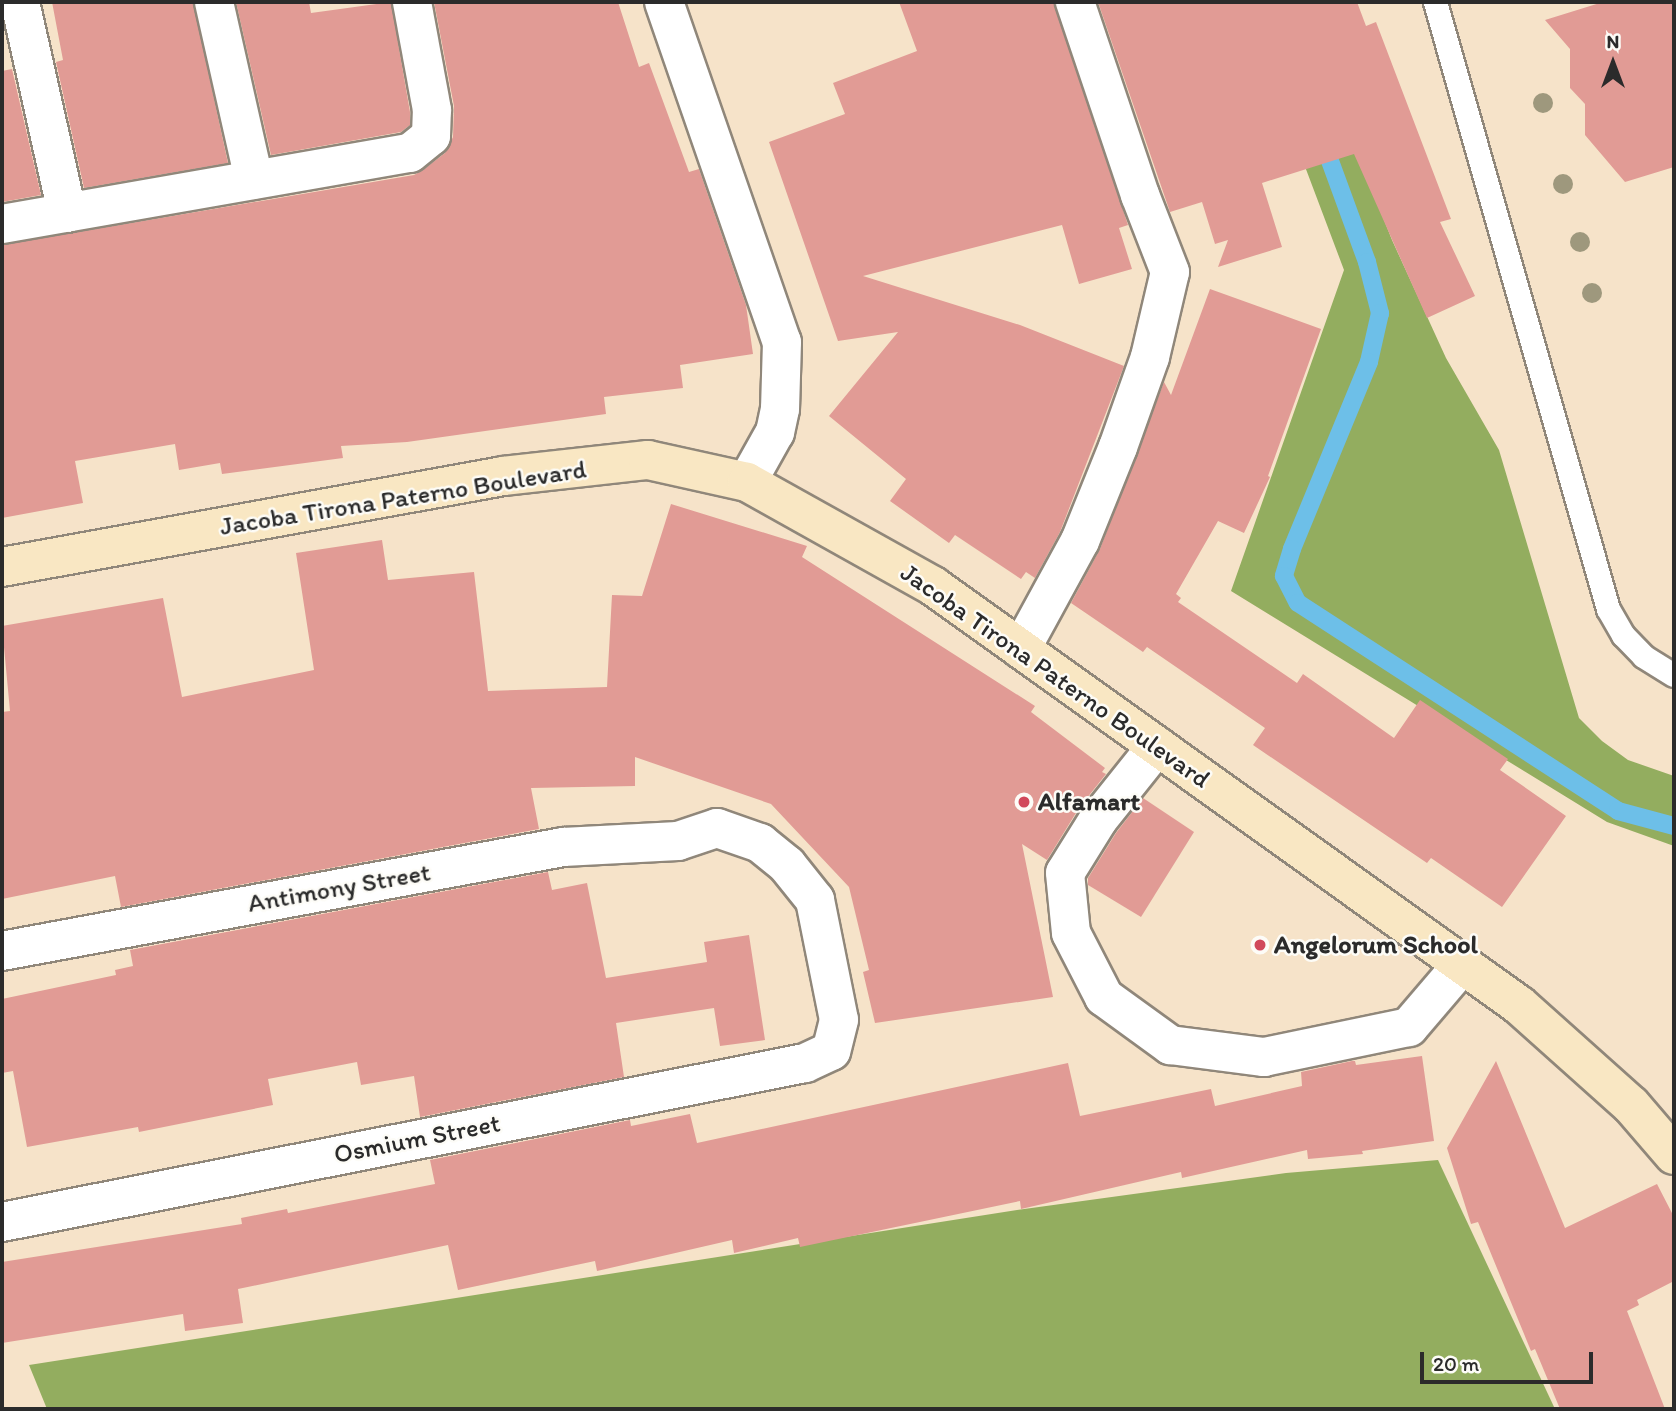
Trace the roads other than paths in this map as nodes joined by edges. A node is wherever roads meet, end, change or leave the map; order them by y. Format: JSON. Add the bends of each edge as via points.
{"nodes":[{"id":1,"x":20,"y":2,"type":"edge"},
{"id":2,"x":214,"y":2,"type":"edge"},
{"id":3,"x":412,"y":2,"type":"edge"},
{"id":4,"x":664,"y":2,"type":"edge"},
{"id":5,"x":1075,"y":2,"type":"edge"},
{"id":6,"x":1435,"y":2,"type":"edge"},
{"id":7,"x":254,"y":180,"type":"junction"},
{"id":8,"x":67,"y":213,"type":"junction"},
{"id":9,"x":2,"y":225,"type":"edge"},
{"id":10,"x":747,"y":482,"type":"junction"},
{"id":11,"x":2,"y":567,"type":"edge"},
{"id":12,"x":1021,"y":649,"type":"junction"},
{"id":13,"x":1674,"y":674,"type":"edge"},
{"id":14,"x":1157,"y":746,"type":"junction"},
{"id":15,"x":2,"y":951,"type":"edge"},
{"id":16,"x":1462,"y":965,"type":"junction"},
{"id":17,"x":831,"y":1051,"type":"joint"},
{"id":18,"x":1674,"y":1155,"type":"edge"},
{"id":19,"x":2,"y":1222,"type":"edge"}],
"edges":[{"from":1,"to":8,"type":"street"},
{"from":2,"to":7,"type":"street"},
{"from":3,"to":7,"type":"street","via":[[432,110],[431,136],[410,153]]},
{"from":4,"to":10,"type":"street","via":[[782,342],[775,432]]},
{"from":5,"to":12,"type":"street","via":[[1170,272],[1150,357],[1118,447],[1080,541]]},
{"from":6,"to":13,"type":"lane","via":[[1608,609],[1643,656]]},
{"from":7,"to":8,"type":"street"},
{"from":8,"to":9,"type":"street"},
{"from":10,"to":11,"type":"street","name":"Jacoba Tirona Paterno Boulevard","via":[[648,460],[503,476]]},
{"from":10,"to":12,"type":"street","name":"Jacoba Tirona Paterno Boulevard","via":[[933,586]]},
{"from":12,"to":14,"type":"street","name":"Jacoba Tirona Paterno Boulevard"},
{"from":14,"to":16,"type":"street","name":"Jacoba Tirona Paterno Boulevard"},
{"from":14,"to":16,"type":"street","via":[[1098,820],[1065,873],[1071,933],[1104,997],[1170,1045],[1264,1057],[1409,1027]]},
{"from":15,"to":17,"type":"street","name":"Antimony Street","via":[[563,847],[678,841],[717,828],[760,843],[787,865],[815,900],[839,1020]]},
{"from":16,"to":18,"type":"street","name":"Jacoba Tirona Paterno Boulevard","via":[[1519,1005],[1621,1096]]},
{"from":17,"to":19,"type":"street","name":"Osmium Street","via":[[805,1063]]}]}
